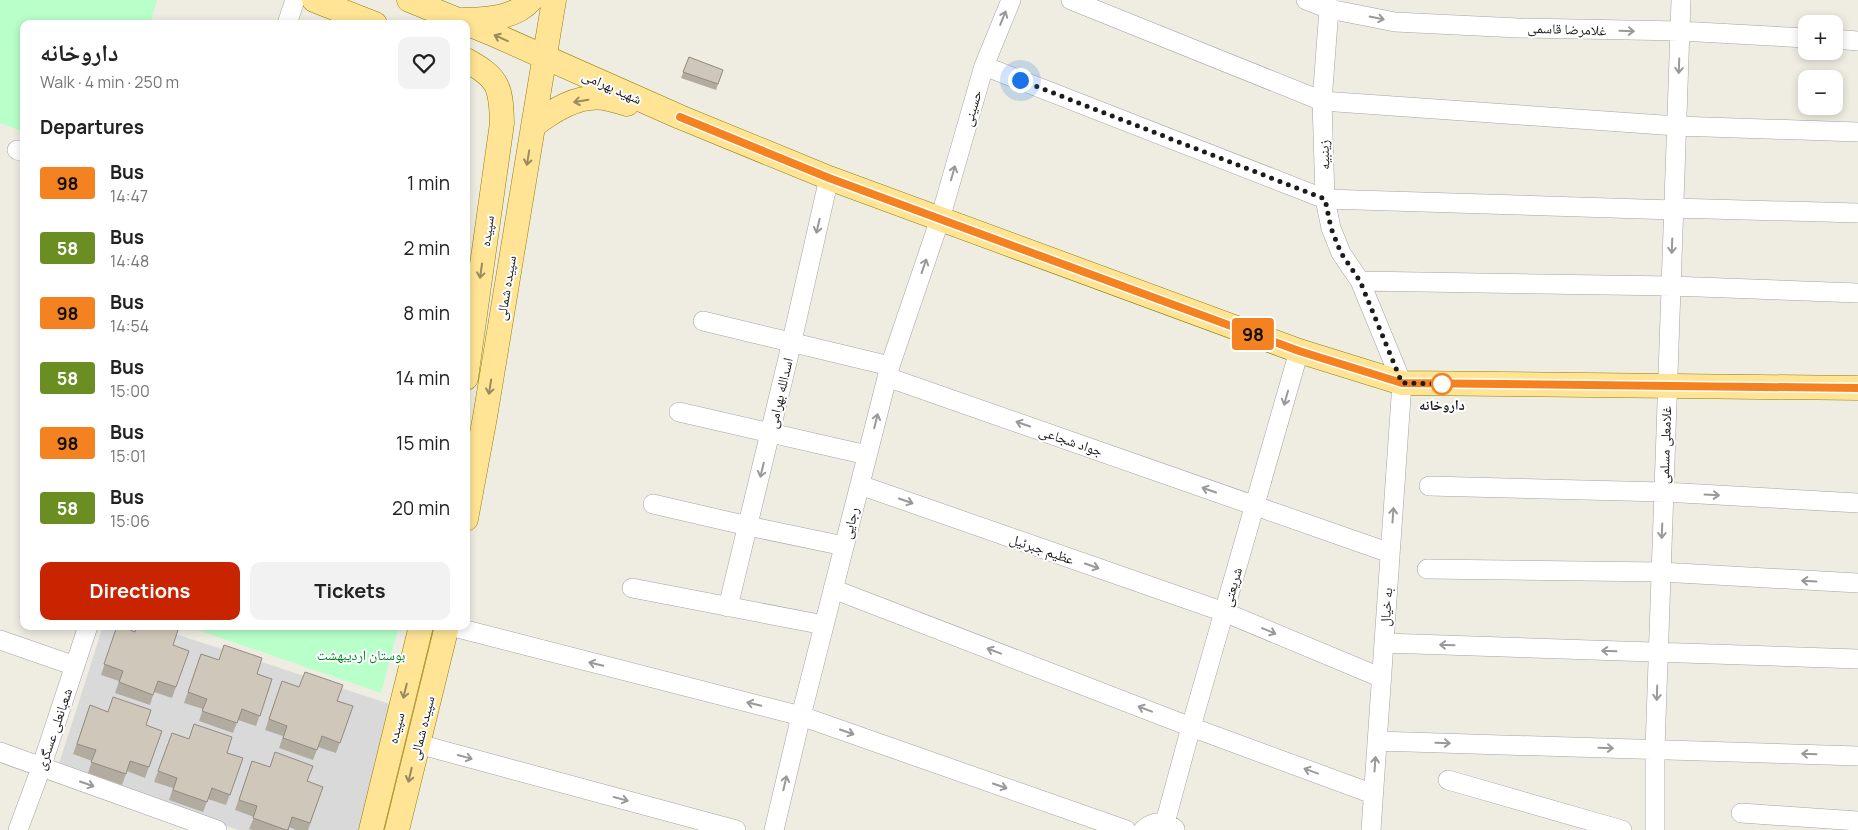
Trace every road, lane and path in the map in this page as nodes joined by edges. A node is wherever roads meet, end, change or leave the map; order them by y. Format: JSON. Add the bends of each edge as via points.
{"nodes":[{"id":1,"x":295,"y":0,"type":"edge"},
{"id":2,"x":314,"y":0,"type":"edge"},
{"id":3,"x":409,"y":0,"type":"edge"},
{"id":4,"x":532,"y":0,"type":"edge"},
{"id":5,"x":554,"y":0,"type":"edge"},
{"id":6,"x":1011,"y":0,"type":"edge"},
{"id":7,"x":1071,"y":0,"type":"edge"},
{"id":8,"x":1306,"y":0,"type":"edge"},
{"id":9,"x":1681,"y":0,"type":"edge"},
{"id":10,"x":1328,"y":4,"type":"edge"},
{"id":11,"x":451,"y":19,"type":"edge"},
{"id":12,"x":288,"y":20,"type":"edge"},
{"id":13,"x":365,"y":20,"type":"edge"},
{"id":14,"x":470,"y":27,"type":"edge"},
{"id":15,"x":1680,"y":31,"type":"junction"},
{"id":16,"x":1798,"y":38,"type":"edge"},
{"id":17,"x":1843,"y":40,"type":"edge"},
{"id":18,"x":1858,"y":41,"type":"edge"},
{"id":19,"x":545,"y":58,"type":"junction"},
{"id":20,"x":470,"y":62,"type":"edge"},
{"id":21,"x":984,"y":66,"type":"junction"},
{"id":22,"x":1322,"y":101,"type":"junction"},
{"id":23,"x":680,"y":117,"type":"junction"},
{"id":24,"x":533,"y":126,"type":"junction"},
{"id":25,"x":1677,"y":126,"type":"junction"},
{"id":26,"x":1858,"y":132,"type":"edge"},
{"id":27,"x":829,"y":178,"type":"junction"},
{"id":28,"x":1325,"y":199,"type":"junction"},
{"id":29,"x":1674,"y":209,"type":"junction"},
{"id":30,"x":1858,"y":213,"type":"edge"},
{"id":31,"x":940,"y":219,"type":"junction"},
{"id":32,"x":1360,"y":281,"type":"junction"},
{"id":33,"x":1671,"y":286,"type":"junction"},
{"id":34,"x":1858,"y":293,"type":"edge"},
{"id":35,"x":704,"y":321,"type":"dead end"},
{"id":36,"x":792,"y":342,"type":"junction"},
{"id":37,"x":1299,"y":351,"type":"junction"},
{"id":38,"x":470,"y":352,"type":"joint"},
{"id":39,"x":495,"y":357,"type":"junction"},
{"id":40,"x":889,"y":371,"type":"junction"},
{"id":41,"x":1402,"y":383,"type":"junction"},
{"id":42,"x":1668,"y":387,"type":"junction"},
{"id":43,"x":1858,"y":388,"type":"edge"},
{"id":44,"x":679,"y":412,"type":"dead end"},
{"id":45,"x":771,"y":432,"type":"junction"},
{"id":46,"x":867,"y":455,"type":"junction"},
{"id":47,"x":860,"y":485,"type":"junction"},
{"id":48,"x":1430,"y":486,"type":"dead end"},
{"id":49,"x":1664,"y":492,"type":"junction"},
{"id":50,"x":470,"y":496,"type":"edge"},
{"id":51,"x":1858,"y":502,"type":"edge"},
{"id":52,"x":653,"y":504,"type":"dead end"},
{"id":53,"x":1255,"y":506,"type":"junction"},
{"id":54,"x":748,"y":526,"type":"junction"},
{"id":55,"x":844,"y":546,"type":"junction"},
{"id":56,"x":1390,"y":553,"type":"junction"},
{"id":57,"x":1427,"y":569,"type":"dead end"},
{"id":58,"x":1661,"y":572,"type":"junction"},
{"id":59,"x":1858,"y":584,"type":"edge"},
{"id":60,"x":632,"y":588,"type":"dead end"},
{"id":61,"x":833,"y":589,"type":"junction"},
{"id":62,"x":728,"y":607,"type":"junction"},
{"id":63,"x":1224,"y":612,"type":"junction"},
{"id":64,"x":824,"y":625,"type":"junction"},
{"id":65,"x":87,"y":630,"type":"edge"},
{"id":66,"x":420,"y":630,"type":"edge"},
{"id":67,"x":448,"y":630,"type":"edge"},
{"id":68,"x":465,"y":630,"type":"edge"},
{"id":69,"x":0,"y":640,"type":"edge"},
{"id":70,"x":1384,"y":643,"type":"junction"},
{"id":71,"x":1658,"y":652,"type":"junction"},
{"id":72,"x":1858,"y":659,"type":"edge"},
{"id":73,"x":75,"y":666,"type":"junction"},
{"id":74,"x":1382,"y":678,"type":"junction"},
{"id":75,"x":801,"y":716,"type":"junction"},
{"id":76,"x":1191,"y":727,"type":"junction"},
{"id":77,"x":1377,"y":741,"type":"junction"},
{"id":78,"x":418,"y":744,"type":"junction"},
{"id":79,"x":1655,"y":749,"type":"junction"},
{"id":80,"x":0,"y":752,"type":"edge"},
{"id":81,"x":1858,"y":756,"type":"edge"},
{"id":82,"x":42,"y":768,"type":"junction"},
{"id":83,"x":1448,"y":780,"type":"dead end"},
{"id":84,"x":1373,"y":794,"type":"junction"},
{"id":85,"x":1741,"y":813,"type":"dead end"},
{"id":86,"x":1858,"y":821,"type":"edge"},
{"id":87,"x":1171,"y":827,"type":"edge"},
{"id":88,"x":23,"y":829,"type":"edge"},
{"id":89,"x":217,"y":830,"type":"edge"},
{"id":90,"x":371,"y":830,"type":"edge"},
{"id":91,"x":397,"y":830,"type":"edge"},
{"id":92,"x":736,"y":830,"type":"edge"},
{"id":93,"x":774,"y":830,"type":"edge"},
{"id":94,"x":1126,"y":830,"type":"edge"},
{"id":95,"x":1143,"y":830,"type":"edge"},
{"id":96,"x":1371,"y":830,"type":"edge"},
{"id":97,"x":1622,"y":830,"type":"edge"},
{"id":98,"x":1654,"y":830,"type":"edge"}],
"edges":[{"from":1,"to":12,"type":"street"},
{"from":2,"to":13,"type":"main road"},
{"from":3,"to":11,"type":"main road","name":"شهید بهرامی"},
{"from":4,"to":11,"type":"main road","via":[[515,13]]},
{"from":5,"to":19,"type":"main road","name":"سپیده شمالی"},
{"from":21,"to":6,"type":"street","name":"حسینی","one_way":true},
{"from":7,"to":22,"type":"street"},
{"from":8,"to":10,"type":"street","name":"غلامرضا قاسمی"},
{"from":9,"to":15,"type":"street","name":"غلامعلی مسلمی"},
{"from":10,"to":15,"type":"street","name":"غلامرضا قاسمی","one_way":true,"via":[[1394,22]]},
{"from":10,"to":22,"type":"street","name":"زینبیه"},
{"from":19,"to":14,"type":"main road","name":"شهید بهرامی","one_way":true},
{"from":15,"to":16,"type":"street","name":"غلامرضا قاسمی"},
{"from":15,"to":25,"type":"street","name":"غلامعلی مسلمی","one_way":true},
{"from":17,"to":18,"type":"street"},
{"from":19,"to":23,"type":"main road","name":"شهید بهرامی"},
{"from":19,"to":24,"type":"main road","name":"سپیده شمالی"},
{"from":20,"to":38,"type":"main road","name":"سپیده","one_way":true,"via":[[484,70],[497,84],[502,100],[502,123]]},
{"from":21,"to":28,"type":"street"},
{"from":31,"to":21,"type":"street","name":"حسینی","one_way":true},
{"from":22,"to":25,"type":"street"},
{"from":22,"to":28,"type":"street","name":"زینبیه"},
{"from":23,"to":24,"type":"main road","one_way":true,"via":[[602,98],[574,101],[550,112]]},
{"from":23,"to":27,"type":"main road"},
{"from":24,"to":39,"type":"main road","name":"سپیده شمالی","one_way":true},
{"from":25,"to":26,"type":"street"},
{"from":25,"to":29,"type":"street","name":"غلامعلی مسلمی"},
{"from":27,"to":31,"type":"main road"},
{"from":27,"to":36,"type":"street","name":"اسدالله بهرامی","one_way":true},
{"from":28,"to":29,"type":"street"},
{"from":28,"to":32,"type":"street","name":"زینبیه","via":[[1341,253]]},
{"from":29,"to":30,"type":"street"},
{"from":29,"to":33,"type":"street","name":"غلامعلی مسلمی","one_way":true},
{"from":31,"to":37,"type":"main road"},
{"from":40,"to":31,"type":"street","name":"رجایی","one_way":true},
{"from":32,"to":33,"type":"street"},
{"from":32,"to":41,"type":"street","name":"زینبیه"},
{"from":33,"to":34,"type":"street"},
{"from":33,"to":42,"type":"street","name":"غلامعلی مسلمی"},
{"from":35,"to":36,"type":"street","name":"جواد شجاعی"},
{"from":36,"to":40,"type":"street","name":"جواد شجاعی"},
{"from":36,"to":45,"type":"street","name":"اسدالله بهرامی"},
{"from":37,"to":41,"type":"main road"},
{"from":37,"to":53,"type":"street","name":"شریعتی","one_way":true},
{"from":38,"to":39,"type":"main road"},
{"from":39,"to":50,"type":"main road","name":"سپیده شمالی","one_way":true},
{"from":46,"to":40,"type":"street","name":"رجایی","one_way":true},
{"from":53,"to":40,"type":"street","name":"جواد شجاعی","one_way":true},
{"from":41,"to":42,"type":"main road"},
{"from":56,"to":41,"type":"street","name":"به خیال","one_way":true},
{"from":42,"to":43,"type":"main road"},
{"from":42,"to":49,"type":"street","name":"غلامعلی مسلمی"},
{"from":44,"to":45,"type":"street"},
{"from":45,"to":46,"type":"street"},
{"from":45,"to":54,"type":"street","name":"اسدالله بهرامی","one_way":true},
{"from":46,"to":47,"type":"street","name":"رجایی"},
{"from":47,"to":55,"type":"street","name":"رجایی"},
{"from":47,"to":63,"type":"street","name":"عظیم جبرئیل","one_way":true},
{"from":48,"to":49,"type":"street"},
{"from":49,"to":51,"type":"street","one_way":true},
{"from":49,"to":58,"type":"street","name":"غلامعلی مسلمی","one_way":true},
{"from":52,"to":54,"type":"street"},
{"from":53,"to":56,"type":"street","name":"جواد شجاعی"},
{"from":53,"to":63,"type":"street","name":"شریعتی"},
{"from":54,"to":55,"type":"street"},
{"from":54,"to":62,"type":"street","name":"اسدالله بهرامی"},
{"from":55,"to":61,"type":"street","name":"رجایی"},
{"from":56,"to":70,"type":"street","name":"به خیال"},
{"from":57,"to":58,"type":"street"},
{"from":59,"to":58,"type":"street","one_way":true},
{"from":58,"to":71,"type":"street","name":"غلامعلی مسلمی"},
{"from":60,"to":62,"type":"street"},
{"from":61,"to":64,"type":"street","name":"رجایی"},
{"from":76,"to":61,"type":"street","one_way":true},
{"from":62,"to":64,"type":"street"},
{"from":63,"to":74,"type":"street","name":"عظیم جبرئیل","one_way":true},
{"from":63,"to":76,"type":"street","name":"شریعتی"},
{"from":64,"to":75,"type":"street","name":"رجایی"},
{"from":65,"to":73,"type":"street","name":"شعبانعلی عسگری"},
{"from":66,"to":90,"type":"main road","name":"سپیده","one_way":true},
{"from":67,"to":78,"type":"main road","name":"سپیده شمالی"},
{"from":75,"to":68,"type":"street","one_way":true},
{"from":69,"to":73,"type":"street"},
{"from":71,"to":70,"type":"street","one_way":true},
{"from":70,"to":74,"type":"street","name":"به خیال"},
{"from":71,"to":72,"type":"street"},
{"from":71,"to":79,"type":"street","name":"غلامعلی مسلمی","one_way":true},
{"from":73,"to":82,"type":"street","name":"شعبانعلی عسگری"},
{"from":74,"to":77,"type":"street","name":"به خیال"},
{"from":93,"to":75,"type":"street","name":"رجایی","one_way":true},
{"from":75,"to":94,"type":"street","one_way":true},
{"from":84,"to":76,"type":"street","one_way":true},
{"from":76,"to":87,"type":"street","name":"شریعتی"},
{"from":77,"to":79,"type":"street","one_way":true},
{"from":84,"to":77,"type":"street","name":"به خیال","one_way":true},
{"from":78,"to":91,"type":"main road","name":"سپیده شمالی","one_way":true},
{"from":78,"to":92,"type":"street","one_way":true},
{"from":81,"to":79,"type":"street","one_way":true},
{"from":79,"to":98,"type":"street","name":"غلامعلی مسلمی"},
{"from":80,"to":82,"type":"street"},
{"from":82,"to":88,"type":"street","name":"شعبانعلی عسگری"},
{"from":82,"to":89,"type":"street","one_way":true},
{"from":83,"to":97,"type":"street"},
{"from":84,"to":96,"type":"street","name":"به خیال"},
{"from":85,"to":86,"type":"street"},
{"from":87,"to":95,"type":"street","via":[[1154,823]]}]}
